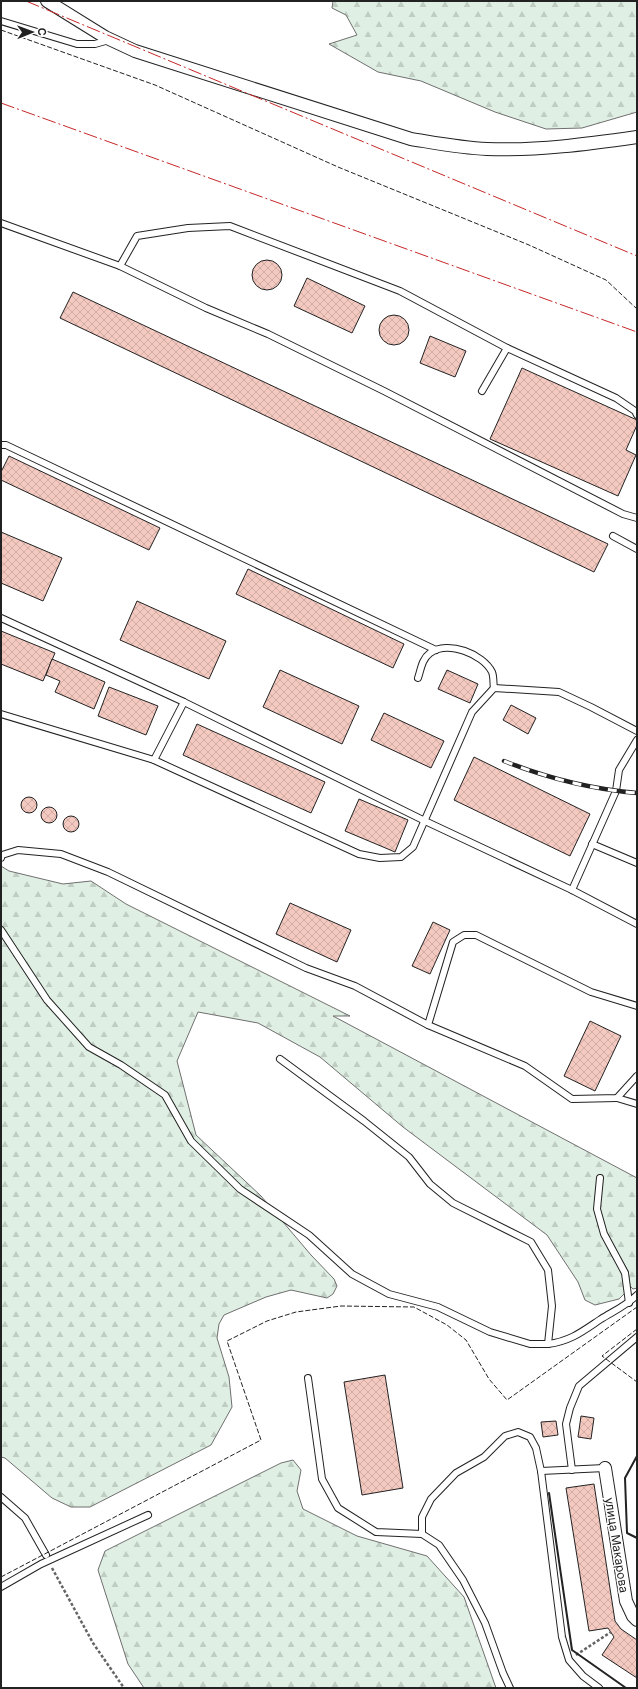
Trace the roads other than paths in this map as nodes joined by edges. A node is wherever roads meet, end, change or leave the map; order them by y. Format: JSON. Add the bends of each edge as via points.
{"nodes":[{"id":1,"x":47,"y":1,"type":"edge"},
{"id":2,"x":1,"y":21,"type":"edge"},
{"id":3,"x":110,"y":40,"type":"junction"},
{"id":4,"x":637,"y":137,"type":"edge"},
{"id":5,"x":1,"y":223,"type":"edge"},
{"id":6,"x":120,"y":266,"type":"junction"},
{"id":7,"x":507,"y":348,"type":"junction"},
{"id":8,"x":482,"y":391,"type":"dead end"},
{"id":9,"x":637,"y":414,"type":"edge"},
{"id":10,"x":1,"y":445,"type":"edge"},
{"id":11,"x":637,"y":518,"type":"edge"},
{"id":12,"x":613,"y":536,"type":"dead end"},
{"id":13,"x":637,"y":549,"type":"edge"},
{"id":14,"x":1,"y":618,"type":"edge"},
{"id":15,"x":436,"y":650,"type":"junction"},
{"id":16,"x":418,"y":678,"type":"dead end"},
{"id":17,"x":494,"y":688,"type":"junction"},
{"id":18,"x":184,"y":702,"type":"junction"},
{"id":19,"x":1,"y":714,"type":"edge"},
{"id":20,"x":637,"y":731,"type":"edge"},
{"id":21,"x":637,"y":740,"type":"edge"},
{"id":22,"x":154,"y":760,"type":"junction"},
{"id":23,"x":425,"y":821,"type":"junction"},
{"id":24,"x":592,"y":844,"type":"junction"},
{"id":25,"x":1,"y":858,"type":"edge"},
{"id":26,"x":637,"y":864,"type":"edge"},
{"id":27,"x":572,"y":890,"type":"junction"},
{"id":28,"x":637,"y":924,"type":"edge"},
{"id":29,"x":1,"y":930,"type":"edge"},
{"id":30,"x":637,"y":1006,"type":"edge"},
{"id":31,"x":428,"y":1025,"type":"junction"},
{"id":32,"x":280,"y":1059,"type":"dead end"},
{"id":33,"x":637,"y":1076,"type":"edge"},
{"id":34,"x":617,"y":1098,"type":"junction"},
{"id":35,"x":637,"y":1104,"type":"edge"},
{"id":36,"x":600,"y":1178,"type":"dead end"},
{"id":37,"x":637,"y":1295,"type":"edge"},
{"id":38,"x":629,"y":1302,"type":"junction"},
{"id":39,"x":637,"y":1338,"type":"edge"},
{"id":40,"x":548,"y":1344,"type":"junction"},
{"id":41,"x":308,"y":1378,"type":"dead end"},
{"id":42,"x":605,"y":1468,"type":"joint"},
{"id":43,"x":572,"y":1470,"type":"junction"},
{"id":44,"x":541,"y":1471,"type":"junction"},
{"id":45,"x":1,"y":1497,"type":"edge"},
{"id":46,"x":148,"y":1515,"type":"dead end"},
{"id":47,"x":422,"y":1534,"type":"junction"},
{"id":48,"x":47,"y":1558,"type":"junction"},
{"id":49,"x":1,"y":1587,"type":"edge"},
{"id":50,"x":637,"y":1620,"type":"edge"},
{"id":51,"x":510,"y":1688,"type":"edge"},
{"id":52,"x":600,"y":1688,"type":"edge"}],
"edges":[{"from":1,"to":3,"type":"street"},
{"from":2,"to":3,"type":"lane","via":[[77,44],[95,44]]},
{"from":3,"to":4,"type":"street","via":[[135,51],[411,139],[487,149],[529,149]]},
{"from":5,"to":6,"type":"lane"},
{"from":6,"to":7,"type":"lane","via":[[137,236],[188,228],[230,226],[400,291]]},
{"from":6,"to":11,"type":"lane","via":[[206,308],[268,334],[623,514]]},
{"from":7,"to":8,"type":"lane"},
{"from":7,"to":9,"type":"lane","via":[[616,398]]},
{"from":10,"to":15,"type":"lane","via":[[6,445]]},
{"from":12,"to":13,"type":"lane"},
{"from":14,"to":18,"type":"lane"},
{"from":15,"to":16,"type":"lane","via":[[423,662]]},
{"from":15,"to":17,"type":"lane","via":[[450,646],[462,649],[485,663],[493,674]]},
{"from":17,"to":20,"type":"lane","via":[[559,692]]},
{"from":17,"to":23,"type":"lane","via":[[472,712]]},
{"from":18,"to":22,"type":"lane"},
{"from":18,"to":23,"type":"lane"},
{"from":19,"to":22,"type":"lane"},
{"from":21,"to":24,"type":"lane","via":[[620,770],[616,791]]},
{"from":22,"to":23,"type":"lane","via":[[359,854],[380,858],[401,857],[412,847]]},
{"from":23,"to":27,"type":"lane"},
{"from":24,"to":26,"type":"lane"},
{"from":24,"to":27,"type":"lane"},
{"from":25,"to":31,"type":"lane","via":[[2,855],[18,850],[61,854],[108,872],[306,968],[355,986]]},
{"from":27,"to":28,"type":"lane"},
{"from":29,"to":40,"type":"lane","via":[[47,1000],[89,1047],[165,1095],[191,1141],[240,1189],[309,1236],[352,1274],[389,1294],[438,1306],[490,1332],[530,1344]]},
{"from":30,"to":31,"type":"lane","via":[[591,992],[476,935],[464,935],[453,942]]},
{"from":31,"to":34,"type":"lane","via":[[525,1066],[572,1099]]},
{"from":32,"to":40,"type":"lane","via":[[409,1157],[430,1184],[453,1203],[531,1242],[548,1270],[552,1306]]},
{"from":33,"to":34,"type":"lane"},
{"from":34,"to":35,"type":"lane"},
{"from":36,"to":38,"type":"lane","via":[[597,1209],[604,1234],[625,1273]]},
{"from":37,"to":38,"type":"lane"},
{"from":38,"to":40,"type":"lane","via":[[576,1336]]},
{"from":39,"to":43,"type":"lane","via":[[579,1386],[566,1424]]},
{"from":41,"to":47,"type":"lane","via":[[322,1480],[338,1508],[376,1532]]},
{"from":42,"to":43,"type":"lane"},
{"from":42,"to":50,"type":"street","name":"улица Макарова","via":[[626,1601]]},
{"from":43,"to":44,"type":"lane"},
{"from":44,"to":47,"type":"lane","via":[[536,1448],[530,1437],[518,1432],[505,1436],[484,1458],[456,1473],[431,1499],[422,1517]]},
{"from":44,"to":52,"type":"lane","via":[[562,1637],[569,1660],[583,1676]]},
{"from":45,"to":48,"type":"lane","via":[[25,1518]]},
{"from":46,"to":48,"type":"lane"},
{"from":47,"to":51,"type":"lane","via":[[439,1545],[463,1580],[485,1624]]},
{"from":48,"to":49,"type":"lane"}]}
